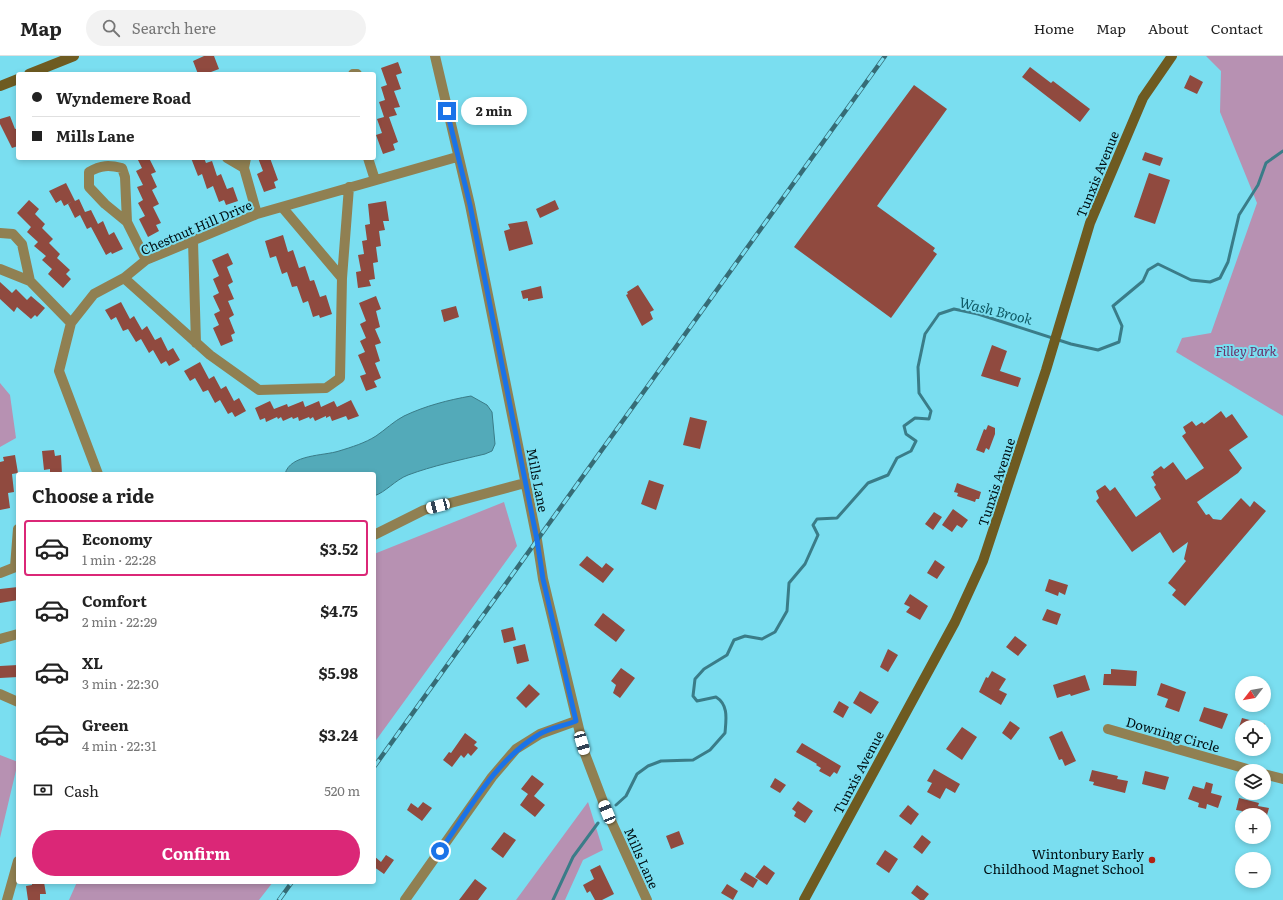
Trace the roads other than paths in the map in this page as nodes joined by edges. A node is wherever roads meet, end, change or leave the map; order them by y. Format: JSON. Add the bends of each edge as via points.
{"nodes":[{"id":1,"x":74,"y":56,"type":"edge"},
{"id":2,"x":435,"y":56,"type":"edge"},
{"id":3,"x":1172,"y":56,"type":"edge"},
{"id":4,"x":34,"y":72,"type":"edge"},
{"id":5,"x":16,"y":79,"type":"edge"},
{"id":6,"x":0,"y":86,"type":"edge"},
{"id":7,"x":457,"y":157,"type":"junction"},
{"id":8,"x":235,"y":160,"type":"edge"},
{"id":9,"x":369,"y":160,"type":"edge"},
{"id":10,"x":245,"y":163,"type":"edge"},
{"id":11,"x":375,"y":180,"type":"junction"},
{"id":12,"x":349,"y":187,"type":"junction"},
{"id":13,"x":282,"y":207,"type":"junction"},
{"id":14,"x":257,"y":214,"type":"junction"},
{"id":15,"x":127,"y":222,"type":"junction"},
{"id":16,"x":0,"y":233,"type":"edge"},
{"id":17,"x":193,"y":241,"type":"junction"},
{"id":18,"x":146,"y":260,"type":"junction"},
{"id":19,"x":0,"y":269,"type":"edge"},
{"id":20,"x":124,"y":278,"type":"junction"},
{"id":21,"x":342,"y":278,"type":"junction"},
{"id":22,"x":30,"y":281,"type":"junction"},
{"id":23,"x":71,"y":323,"type":"junction"},
{"id":24,"x":196,"y":343,"type":"junction"},
{"id":25,"x":97,"y":472,"type":"edge"},
{"id":26,"x":525,"y":483,"type":"junction"},
{"id":27,"x":376,"y":535,"type":"edge"},
{"id":28,"x":16,"y":567,"type":"edge"},
{"id":29,"x":0,"y":572,"type":"edge"},
{"id":30,"x":16,"y":635,"type":"edge"},
{"id":31,"x":0,"y":639,"type":"edge"},
{"id":32,"x":0,"y":694,"type":"edge"},
{"id":33,"x":16,"y":701,"type":"edge"},
{"id":34,"x":576,"y":721,"type":"junction"},
{"id":35,"x":1108,"y":729,"type":"dead end"},
{"id":36,"x":1235,"y":766,"type":"edge"},
{"id":37,"x":1271,"y":776,"type":"edge"},
{"id":38,"x":1283,"y":779,"type":"edge"},
{"id":39,"x":16,"y":868,"type":"edge"},
{"id":40,"x":7,"y":900,"type":"edge"},
{"id":41,"x":405,"y":900,"type":"edge"},
{"id":42,"x":647,"y":900,"type":"edge"},
{"id":43,"x":804,"y":900,"type":"edge"}],
"edges":[{"from":1,"to":4,"type":"main road"},
{"from":2,"to":7,"type":"street","name":"Mills Lane"},
{"from":3,"to":43,"type":"main road","name":"Tunxis Avenue","via":[[1143,98],[1090,223],[984,560],[955,622]]},
{"from":5,"to":6,"type":"main road"},
{"from":7,"to":11,"type":"street","name":"Chestnut Hill Drive"},
{"from":7,"to":26,"type":"street","name":"Mills Lane","via":[[470,205]]},
{"from":8,"to":10,"type":"street"},
{"from":9,"to":11,"type":"street"},
{"from":10,"to":14,"type":"street"},
{"from":11,"to":12,"type":"street","name":"Chestnut Hill Drive"},
{"from":12,"to":13,"type":"street","name":"Chestnut Hill Drive"},
{"from":12,"to":21,"type":"street"},
{"from":13,"to":14,"type":"street","name":"Chestnut Hill Drive"},
{"from":13,"to":21,"type":"street"},
{"from":14,"to":17,"type":"street","name":"Chestnut Hill Drive"},
{"from":15,"to":15,"type":"street","via":[[125,177],[122,168],[112,165],[100,166],[90,172],[89,187]]},
{"from":15,"to":18,"type":"street"},
{"from":16,"to":22,"type":"street","via":[[13,234],[22,244]]},
{"from":17,"to":18,"type":"street","name":"Chestnut Hill Drive"},
{"from":17,"to":24,"type":"street"},
{"from":18,"to":20,"type":"street","name":"Chestnut Hill Drive"},
{"from":19,"to":22,"type":"street"},
{"from":20,"to":23,"type":"street","name":"Chestnut Hill Drive","via":[[94,294]]},
{"from":20,"to":24,"type":"street"},
{"from":21,"to":24,"type":"street","via":[[340,378],[326,388],[259,390]]},
{"from":22,"to":23,"type":"street"},
{"from":23,"to":25,"type":"street","name":"Chestnut Hill Drive","via":[[59,371]]},
{"from":26,"to":27,"type":"street","via":[[424,510]]},
{"from":26,"to":34,"type":"street","name":"Mills Lane","via":[[543,579]]},
{"from":28,"to":29,"type":"street"},
{"from":30,"to":31,"type":"street"},
{"from":32,"to":33,"type":"street"},
{"from":34,"to":41,"type":"street","via":[[540,734],[516,749],[492,777]]},
{"from":34,"to":42,"type":"street","name":"Mills Lane","via":[[596,786]]},
{"from":35,"to":36,"type":"street","name":"Downing Circle"},
{"from":37,"to":38,"type":"street"},
{"from":39,"to":40,"type":"street"}]}
